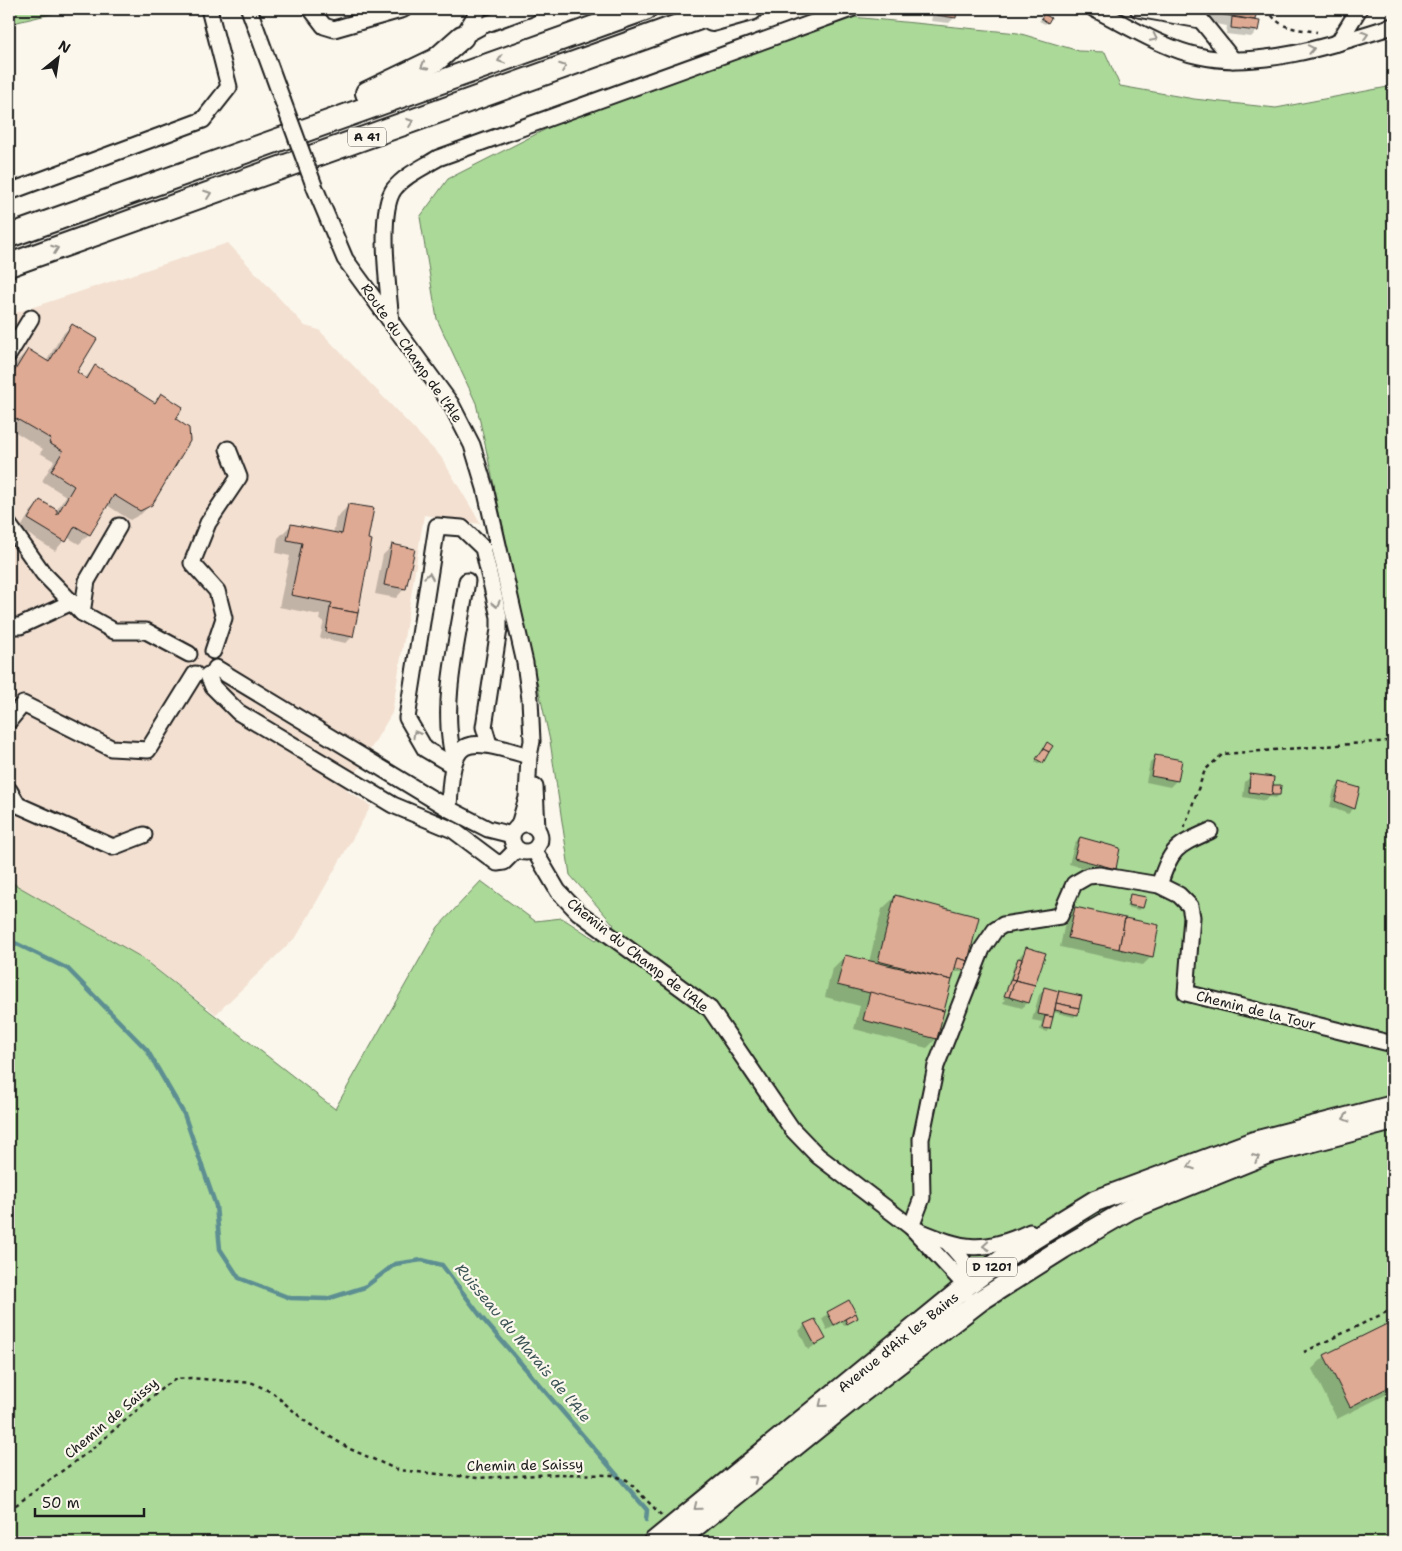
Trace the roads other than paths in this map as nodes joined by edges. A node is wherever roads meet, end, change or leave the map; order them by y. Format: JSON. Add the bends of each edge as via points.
{"nodes":[{"id":1,"x":209,"y":9,"type":"edge"},
{"id":2,"x":249,"y":9,"type":"edge"},
{"id":3,"x":311,"y":9,"type":"edge"},
{"id":4,"x":404,"y":9,"type":"edge"},
{"id":5,"x":479,"y":9,"type":"edge"},
{"id":6,"x":528,"y":9,"type":"edge"},
{"id":7,"x":645,"y":9,"type":"edge"},
{"id":8,"x":725,"y":9,"type":"edge"},
{"id":9,"x":751,"y":9,"type":"edge"},
{"id":10,"x":850,"y":9,"type":"edge"},
{"id":11,"x":1094,"y":9,"type":"edge"},
{"id":12,"x":1126,"y":9,"type":"edge"},
{"id":13,"x":1138,"y":9,"type":"edge"},
{"id":14,"x":1360,"y":9,"type":"edge"},
{"id":15,"x":1196,"y":15,"type":"edge"},
{"id":16,"x":1129,"y":26,"type":"junction"},
{"id":17,"x":1393,"y":26,"type":"edge"},
{"id":18,"x":462,"y":37,"type":"junction"},
{"id":19,"x":1338,"y":43,"type":"junction"},
{"id":20,"x":601,"y":53,"type":"junction"},
{"id":21,"x":1234,"y":60,"type":"junction"},
{"id":22,"x":9,"y":192,"type":"edge"},
{"id":23,"x":9,"y":236,"type":"edge"},
{"id":24,"x":9,"y":266,"type":"edge"},
{"id":25,"x":31,"y":318,"type":"dead end"},
{"id":26,"x":391,"y":324,"type":"junction"},
{"id":27,"x":9,"y":354,"type":"edge"},
{"id":28,"x":228,"y":449,"type":"dead end"},
{"id":29,"x":9,"y":525,"type":"edge"},
{"id":30,"x":119,"y":526,"type":"dead end"},
{"id":31,"x":467,"y":580,"type":"dead end"},
{"id":32,"x":77,"y":607,"type":"junction"},
{"id":33,"x":9,"y":626,"type":"edge"},
{"id":34,"x":213,"y":651,"type":"junction"},
{"id":35,"x":189,"y":654,"type":"junction"},
{"id":36,"x":206,"y":672,"type":"junction"},
{"id":37,"x":9,"y":721,"type":"edge"},
{"id":38,"x":489,"y":744,"type":"junction"},
{"id":39,"x":531,"y":748,"type":"junction"},
{"id":40,"x":453,"y":762,"type":"junction"},
{"id":41,"x":9,"y":790,"type":"edge"},
{"id":42,"x":449,"y":809,"type":"junction"},
{"id":43,"x":537,"y":829,"type":"junction"},
{"id":44,"x":515,"y":830,"type":"junction"},
{"id":45,"x":1210,"y":831,"type":"dead end"},
{"id":46,"x":144,"y":835,"type":"dead end"},
{"id":47,"x":517,"y":850,"type":"junction"},
{"id":48,"x":534,"y":850,"type":"junction"},
{"id":49,"x":1160,"y":886,"type":"junction"},
{"id":50,"x":1393,"y":1044,"type":"edge"},
{"id":51,"x":1393,"y":1106,"type":"edge"},
{"id":52,"x":1393,"y":1120,"type":"edge"},
{"id":53,"x":1095,"y":1202,"type":"junction"},
{"id":54,"x":1130,"y":1209,"type":"junction"},
{"id":55,"x":911,"y":1228,"type":"junction"},
{"id":56,"x":948,"y":1243,"type":"junction"},
{"id":57,"x":966,"y":1286,"type":"junction"},
{"id":58,"x":859,"y":1394,"type":"junction"},
{"id":59,"x":674,"y":1534,"type":"edge"},
{"id":60,"x":654,"y":1542,"type":"edge"}],
"edges":[{"from":1,"to":22,"type":"street","via":[[229,87],[203,120]]},
{"from":2,"to":26,"type":"street","name":"Route du Champ de l'Ale","bridge":true,"via":[[315,188],[345,259]]},
{"from":3,"to":4,"type":"street","via":[[324,26],[334,29]]},
{"from":5,"to":18,"type":"street"},
{"from":6,"to":18,"type":"street"},
{"from":7,"to":23,"type":"highway","number":"A 41","one_way":true},
{"from":8,"to":20,"type":"highway","number":"A 41"},
{"from":9,"to":20,"type":"highway"},
{"from":10,"to":26,"type":"street","via":[[438,158],[405,179],[394,190],[386,213]]},
{"from":11,"to":16,"type":"street"},
{"from":12,"to":16,"type":"street"},
{"from":13,"to":15,"type":"street"},
{"from":14,"to":19,"type":"street"},
{"from":15,"to":21,"type":"street"},
{"from":16,"to":21,"type":"street","one_way":true,"via":[[1178,50]]},
{"from":19,"to":17,"type":"street","one_way":true},
{"from":18,"to":23,"type":"highway","one_way":true,"via":[[436,60],[395,82]]},
{"from":21,"to":19,"type":"street","one_way":true,"via":[[1253,60]]},
{"from":24,"to":20,"type":"highway","number":"A 41","one_way":true},
{"from":25,"to":27,"type":"street"},
{"from":26,"to":39,"type":"street","name":"Route du Champ de l'Ale","via":[[451,404],[472,445],[525,663],[532,710]]},
{"from":28,"to":34,"type":"street","via":[[239,477],[208,523],[192,563],[217,591],[224,618]]},
{"from":29,"to":32,"type":"street","via":[[43,573]]},
{"from":30,"to":32,"type":"street","via":[[87,581]]},
{"from":31,"to":40,"type":"street","via":[[448,703]]},
{"from":32,"to":33,"type":"street","via":[[20,626]]},
{"from":32,"to":35,"type":"street","via":[[114,631],[146,632]]},
{"from":34,"to":35,"type":"street","via":[[204,646]]},
{"from":34,"to":36,"type":"street","via":[[217,657]]},
{"from":35,"to":36,"type":"street","via":[[188,666]]},
{"from":36,"to":37,"type":"street","via":[[148,750],[111,748],[23,704]]},
{"from":36,"to":42,"type":"street"},
{"from":36,"to":47,"type":"street","via":[[213,687],[238,712],[353,783],[393,805],[453,830],[497,863],[504,862]]},
{"from":38,"to":39,"type":"street"},
{"from":38,"to":40,"type":"street","via":[[472,744],[462,749]]},
{"from":40,"to":38,"type":"street","one_way":true,"via":[[425,749],[406,718],[436,526],[462,528],[483,548],[499,617],[484,726]]},
{"from":39,"to":43,"type":"street","name":"Route du Champ de l'Ale","via":[[536,749]]},
{"from":39,"to":44,"type":"street","name":"Route du Champ de l'Ale","via":[[527,798]]},
{"from":40,"to":42,"type":"street"},
{"from":41,"to":46,"type":"street","via":[[18,805],[113,848]]},
{"from":42,"to":44,"type":"street","via":[[488,829]]},
{"from":43,"to":44,"type":"street","via":[[529,824]]},
{"from":43,"to":48,"type":"street","via":[[540,839]]},
{"from":44,"to":47,"type":"street","via":[[512,841]]},
{"from":45,"to":49,"type":"street","via":[[1179,845],[1168,859]]},
{"from":47,"to":48,"type":"street","via":[[525,853]]},
{"from":48,"to":55,"type":"street","name":"Chemin du Champ de l'Ale","via":[[558,891],[578,912],[710,1010],[792,1129],[818,1156]]},
{"from":49,"to":50,"type":"street","name":"Chemin de la Tour","via":[[1179,895],[1190,906],[1192,917],[1186,993]]},
{"from":49,"to":55,"type":"street","name":"Chemin de la Tour","via":[[1099,875],[1088,876],[1074,884],[1060,916],[1003,924],[994,930],[982,949],[936,1066],[921,1139],[922,1198]]},
{"from":51,"to":53,"type":"main road","name":"Avenue d'Aix les Bains","number":"D 1201","one_way":true,"via":[[1254,1142]]},
{"from":54,"to":52,"type":"main road","name":"Avenue d'Aix les Bains","number":"D 1201","one_way":true,"via":[[1268,1153]]},
{"from":53,"to":56,"type":"street","one_way":true,"via":[[1006,1243],[989,1247]]},
{"from":53,"to":57,"type":"main road","name":"Avenue d'Aix les Bains","number":"D 1201","via":[[1017,1249]]},
{"from":54,"to":57,"type":"main road","via":[[1085,1228],[992,1284]]},
{"from":54,"to":58,"type":"main road","name":"Avenue d'Aix les Bains","number":"D 1201","via":[[981,1300]]},
{"from":55,"to":56,"type":"street"},
{"from":55,"to":57,"type":"street"},
{"from":56,"to":57,"type":"street","via":[[964,1259],[968,1271]]},
{"from":57,"to":58,"type":"street","via":[[960,1306],[885,1366]]},
{"from":57,"to":59,"type":"main road","name":"Avenue d'Aix les Bains","number":"D 1201","one_way":true},
{"from":59,"to":58,"type":"main road","name":"Avenue d'Aix les Bains","number":"D 1201","one_way":true},
{"from":59,"to":60,"type":"main road","name":"Avenue d'Aix les Bains","number":"D 1201"}]}
